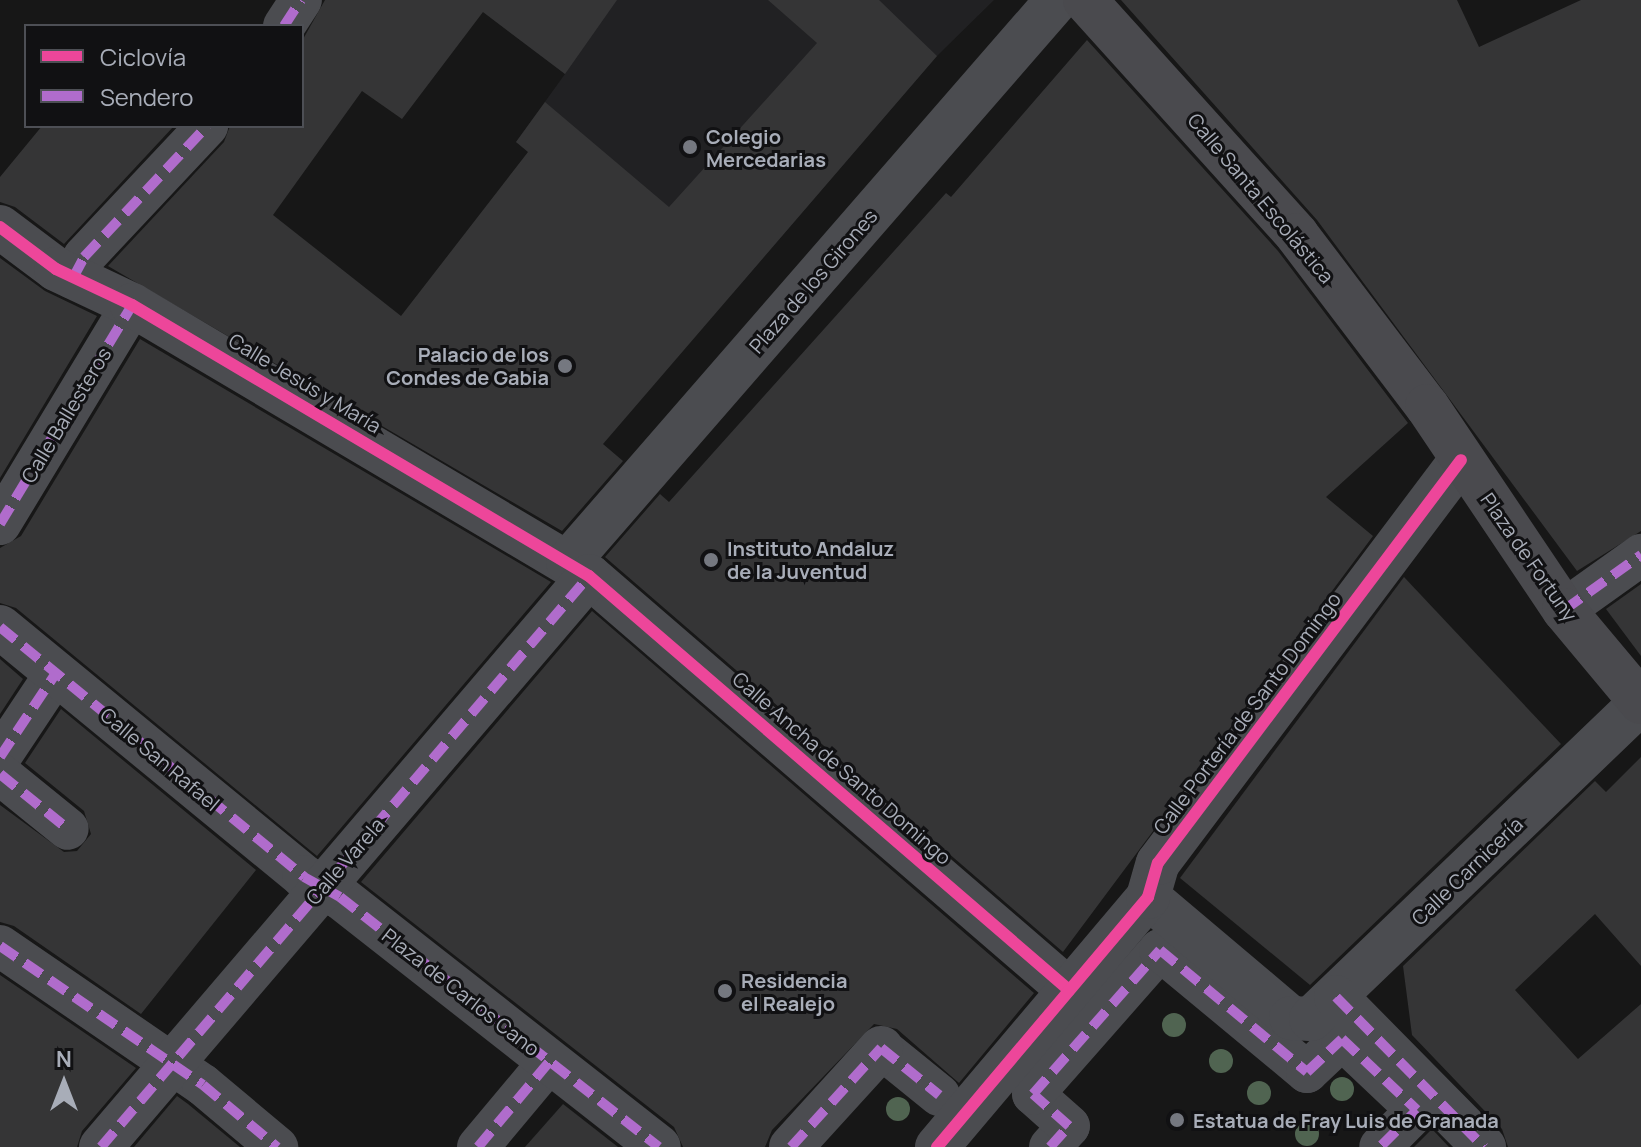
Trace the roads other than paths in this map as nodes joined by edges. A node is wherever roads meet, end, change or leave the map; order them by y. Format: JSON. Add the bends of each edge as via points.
{"nodes":[{"id":1,"x":301,"y":0,"type":"edge"},
{"id":2,"x":1057,"y":0,"type":"edge"},
{"id":3,"x":1085,"y":0,"type":"edge"},
{"id":4,"x":285,"y":24,"type":"edge"},
{"id":5,"x":205,"y":128,"type":"edge"},
{"id":6,"x":0,"y":227,"type":"edge"},
{"id":7,"x":73,"y":278,"type":"junction"},
{"id":8,"x":132,"y":305,"type":"junction"},
{"id":9,"x":1427,"y":406,"type":"joint"},
{"id":10,"x":1461,"y":460,"type":"junction"},
{"id":11,"x":0,"y":524,"type":"edge"},
{"id":12,"x":1641,"y":555,"type":"edge"},
{"id":13,"x":578,"y":569,"type":"junction"},
{"id":14,"x":1564,"y":610,"type":"junction"},
{"id":15,"x":0,"y":627,"type":"edge"},
{"id":16,"x":56,"y":673,"type":"junction"},
{"id":17,"x":1641,"y":702,"type":"edge"},
{"id":18,"x":0,"y":757,"type":"edge"},
{"id":19,"x":0,"y":774,"type":"edge"},
{"id":20,"x":68,"y":829,"type":"dead end"},
{"id":21,"x":323,"y":886,"type":"junction"},
{"id":22,"x":1148,"y":897,"type":"junction"},
{"id":23,"x":0,"y":946,"type":"edge"},
{"id":24,"x":1069,"y":990,"type":"junction"},
{"id":25,"x":1336,"y":997,"type":"junction"},
{"id":26,"x":881,"y":1048,"type":"joint"},
{"id":27,"x":549,"y":1062,"type":"junction"},
{"id":28,"x":171,"y":1066,"type":"junction"},
{"id":29,"x":952,"y":1103,"type":"junction"},
{"id":30,"x":101,"y":1147,"type":"edge"},
{"id":31,"x":277,"y":1147,"type":"edge"},
{"id":32,"x":478,"y":1147,"type":"edge"},
{"id":33,"x":659,"y":1147,"type":"edge"},
{"id":34,"x":791,"y":1147,"type":"edge"},
{"id":35,"x":937,"y":1147,"type":"edge"},
{"id":36,"x":1050,"y":1147,"type":"edge"},
{"id":37,"x":1380,"y":1147,"type":"edge"},
{"id":38,"x":1484,"y":1147,"type":"edge"}],
"edges":[{"from":1,"to":4,"type":"street"},
{"from":2,"to":13,"type":"street","name":"Plaza de los Girones"},
{"from":3,"to":9,"type":"main road","name":"Calle Santa Escolástica","via":[[1297,235]]},
{"from":5,"to":7,"type":"street","via":[[84,257]]},
{"from":6,"to":7,"type":"street","name":"Calle Jesús y María"},
{"from":7,"to":8,"type":"street","name":"Calle Jesús y María"},
{"from":8,"to":11,"type":"street","name":"Calle Ballesteros"},
{"from":8,"to":13,"type":"street","name":"Calle Jesús y María"},
{"from":9,"to":10,"type":"main road","name":"Plaza de Fortuny"},
{"from":10,"to":14,"type":"main road","name":"Plaza de Fortuny"},
{"from":10,"to":22,"type":"street","name":"Calle Portería de Santo Domingo","via":[[1158,863]]},
{"from":12,"to":14,"type":"street"},
{"from":13,"to":21,"type":"street","name":"Calle Varela"},
{"from":13,"to":24,"type":"street","name":"Calle Ancha de Santo Domingo"},
{"from":14,"to":17,"type":"main road","name":"Plaza de Fortuny"},
{"from":15,"to":16,"type":"street","name":"Calle San Rafael"},
{"from":16,"to":18,"type":"street"},
{"from":16,"to":21,"type":"street","name":"Calle San Rafael","via":[[276,855]]},
{"from":17,"to":25,"type":"street","name":"Calle Carnicería"},
{"from":19,"to":20,"type":"street"},
{"from":21,"to":27,"type":"street","name":"Plaza de Carlos Cano"},
{"from":21,"to":28,"type":"street","name":"Calle Varela"},
{"from":22,"to":24,"type":"street"},
{"from":22,"to":25,"type":"street","name":"Calle Carnicería","via":[[1291,1018],[1311,1019]]},
{"from":23,"to":28,"type":"street"},
{"from":24,"to":29,"type":"street"},
{"from":25,"to":38,"type":"street"},
{"from":26,"to":29,"type":"street"},
{"from":26,"to":34,"type":"street"},
{"from":27,"to":32,"type":"street","name":"Plaza de Carlos Cano"},
{"from":27,"to":33,"type":"street"},
{"from":28,"to":30,"type":"street","name":"Calle Varela"},
{"from":28,"to":31,"type":"street","via":[[203,1085]]},
{"from":29,"to":35,"type":"street"},
{"from":36,"to":37,"type":"street","via":[[1069,1126],[1033,1094],[1160,950],[1307,1072],[1342,1039],[1417,1110]]}]}
